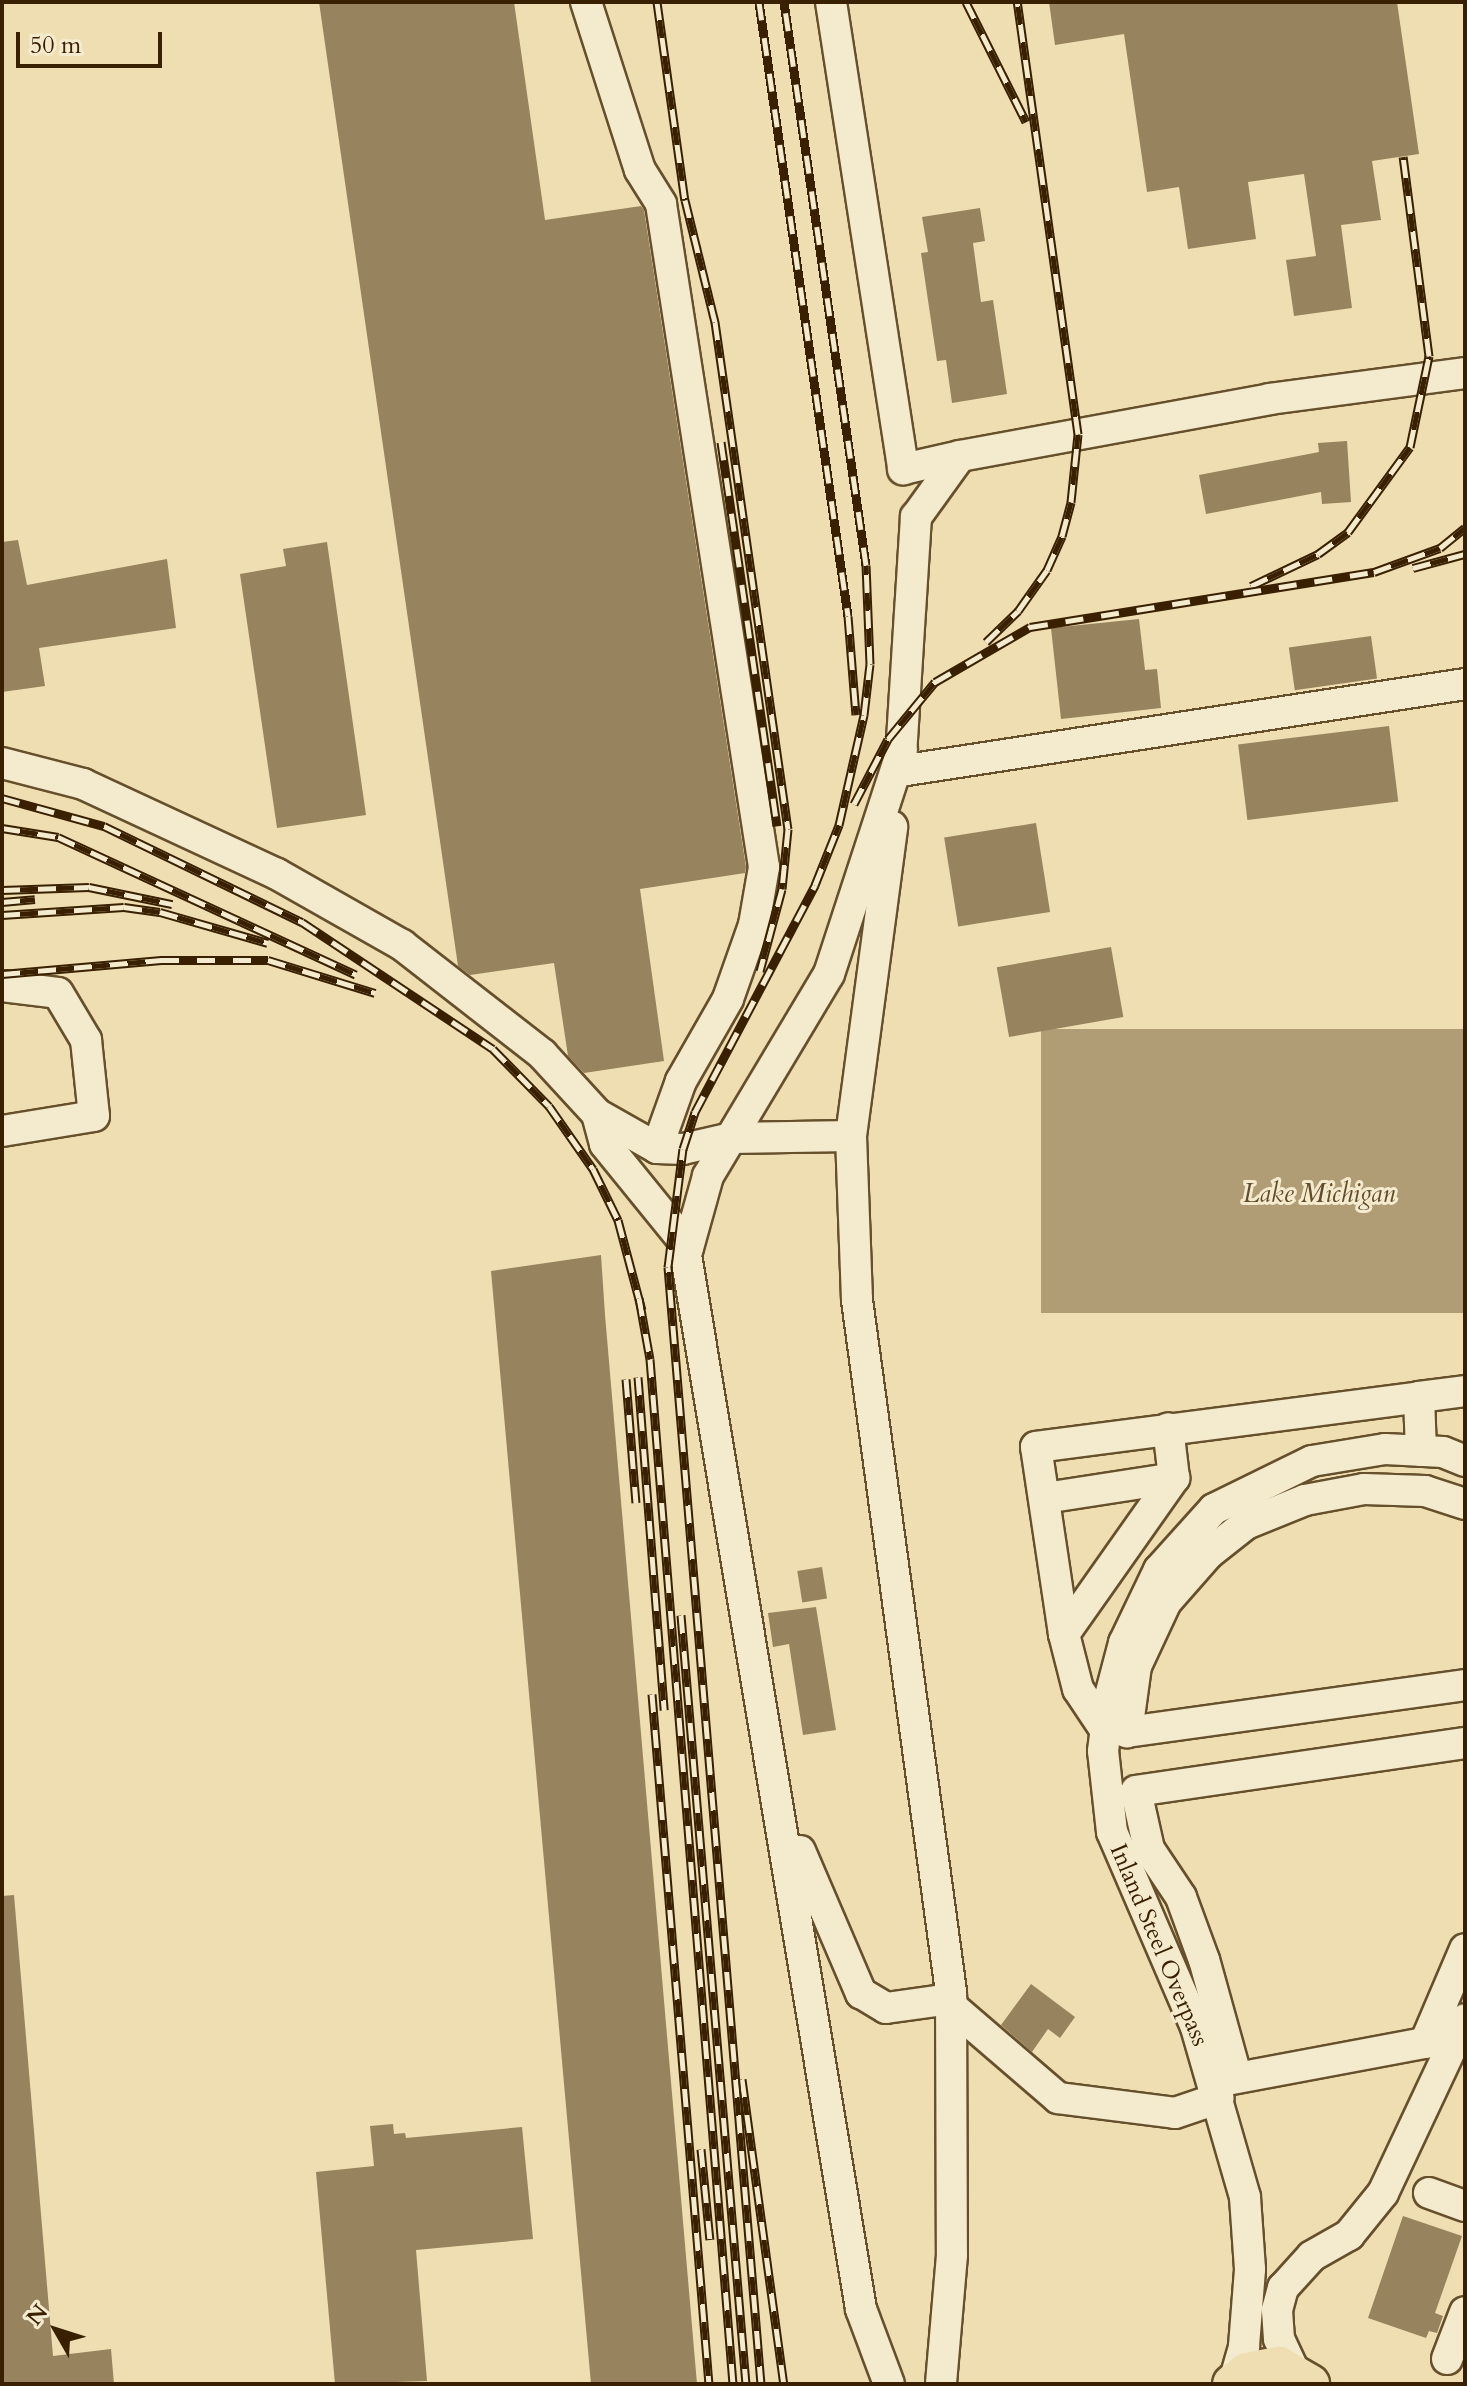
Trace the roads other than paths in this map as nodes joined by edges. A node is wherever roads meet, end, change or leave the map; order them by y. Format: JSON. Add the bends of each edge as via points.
{"nodes":[{"id":1,"x":586,"y":2,"type":"edge"},
{"id":2,"x":831,"y":2,"type":"edge"},
{"id":3,"x":1465,"y":373,"type":"edge"},
{"id":4,"x":960,"y":456,"type":"junction"},
{"id":5,"x":1465,"y":684,"type":"edge"},
{"id":6,"x":901,"y":761,"type":"junction"},
{"id":7,"x":2,"y":763,"type":"edge"},
{"id":8,"x":2,"y":986,"type":"edge"},
{"id":9,"x":597,"y":1114,"type":"junction"},
{"id":10,"x":2,"y":1131,"type":"edge"},
{"id":11,"x":851,"y":1136,"type":"junction"},
{"id":12,"x":731,"y":1138,"type":"junction"},
{"id":13,"x":657,"y":1148,"type":"junction"},
{"id":14,"x":688,"y":1246,"type":"junction"},
{"id":15,"x":1465,"y":1391,"type":"edge"},
{"id":16,"x":1419,"y":1397,"type":"junction"},
{"id":17,"x":1168,"y":1428,"type":"junction"},
{"id":18,"x":1421,"y":1451,"type":"junction"},
{"id":19,"x":1465,"y":1461,"type":"edge"},
{"id":20,"x":1174,"y":1478,"type":"junction"},
{"id":21,"x":1045,"y":1498,"type":"junction"},
{"id":22,"x":1465,"y":1504,"type":"edge"},
{"id":23,"x":1064,"y":1634,"type":"junction"},
{"id":24,"x":1465,"y":1685,"type":"edge"},
{"id":25,"x":1106,"y":1731,"type":"junction"},
{"id":26,"x":1465,"y":1743,"type":"edge"},
{"id":27,"x":774,"y":1791,"type":"junction"},
{"id":28,"x":1465,"y":1949,"type":"edge"},
{"id":29,"x":1459,"y":1982,"type":"edge"},
{"id":30,"x":951,"y":2002,"type":"junction"},
{"id":31,"x":1465,"y":2019,"type":"edge"},
{"id":32,"x":1223,"y":2085,"type":"junction"},
{"id":33,"x":1429,"y":2193,"type":"dead end"},
{"id":34,"x":1465,"y":2206,"type":"edge"},
{"id":35,"x":1465,"y":2312,"type":"edge"},
{"id":36,"x":1447,"y":2359,"type":"dead end"},
{"id":37,"x":1302,"y":2378,"type":"edge"},
{"id":38,"x":1233,"y":2383,"type":"edge"},
{"id":39,"x":889,"y":2384,"type":"edge"},
{"id":40,"x":941,"y":2384,"type":"edge"}],
"edges":[{"from":1,"to":13,"type":"street","via":[[640,170],[661,204],[764,867],[754,925],[728,999],[681,1081]]},
{"from":2,"to":4,"type":"street","via":[[903,469]]},
{"from":3,"to":4,"type":"street","via":[[1270,399]]},
{"from":4,"to":6,"type":"street","via":[[916,517]]},
{"from":5,"to":6,"type":"street"},
{"from":6,"to":11,"type":"street"},
{"from":6,"to":12,"type":"street","via":[[829,974]]},
{"from":7,"to":9,"type":"street","via":[[83,784],[277,874],[402,945],[542,1054]]},
{"from":8,"to":10,"type":"street","via":[[58,993],[86,1040],[94,1116]]},
{"from":9,"to":13,"type":"street"},
{"from":9,"to":14,"type":"street","via":[[605,1144]]},
{"from":11,"to":12,"type":"street"},
{"from":11,"to":30,"type":"street","via":[[857,1300]]},
{"from":12,"to":13,"type":"street","via":[[683,1149]]},
{"from":12,"to":14,"type":"street","via":[[708,1176]]},
{"from":14,"to":27,"type":"street"},
{"from":15,"to":16,"type":"street"},
{"from":16,"to":17,"type":"street"},
{"from":16,"to":18,"type":"street"},
{"from":17,"to":20,"type":"street"},
{"from":17,"to":21,"type":"street","via":[[1036,1447]]},
{"from":18,"to":19,"type":"street","name":"Inland Steel Overpass"},
{"from":18,"to":25,"type":"street","name":"Inland Steel Overpass","via":[[1385,1449],[1312,1461],[1214,1509],[1159,1570],[1124,1643]]},
{"from":20,"to":21,"type":"street"},
{"from":20,"to":23,"type":"street"},
{"from":21,"to":23,"type":"street"},
{"from":22,"to":24,"type":"street","via":[[1425,1491],[1364,1489],[1305,1500],[1246,1524],[1208,1554],[1166,1602],[1136,1666],[1127,1732]]},
{"from":23,"to":25,"type":"street","via":[[1078,1689]]},
{"from":25,"to":32,"type":"street","name":"Inland Steel Overpass","via":[[1112,1832]]},
{"from":26,"to":32,"type":"street","via":[[1136,1791],[1149,1849],[1181,1897],[1204,1960]]},
{"from":27,"to":30,"type":"street","via":[[861,1993],[886,2008]]},
{"from":27,"to":39,"type":"street","via":[[861,2309]]},
{"from":28,"to":29,"type":"street"},
{"from":29,"to":32,"type":"street","via":[[1425,2043]]},
{"from":30,"to":32,"type":"street","via":[[1058,2098],[1175,2113]]},
{"from":30,"to":40,"type":"street","via":[[952,2255]]},
{"from":31,"to":37,"type":"street","via":[[1383,2193],[1349,2235],[1312,2256],[1283,2288],[1277,2310],[1279,2339]]},
{"from":32,"to":38,"type":"street","name":"Inland Steel Overpass","via":[[1245,2197],[1250,2269],[1244,2346]]},
{"from":33,"to":34,"type":"street"},
{"from":35,"to":36,"type":"street"},
{"from":37,"to":38,"type":"main road","via":[[1262,2367]]}]}
